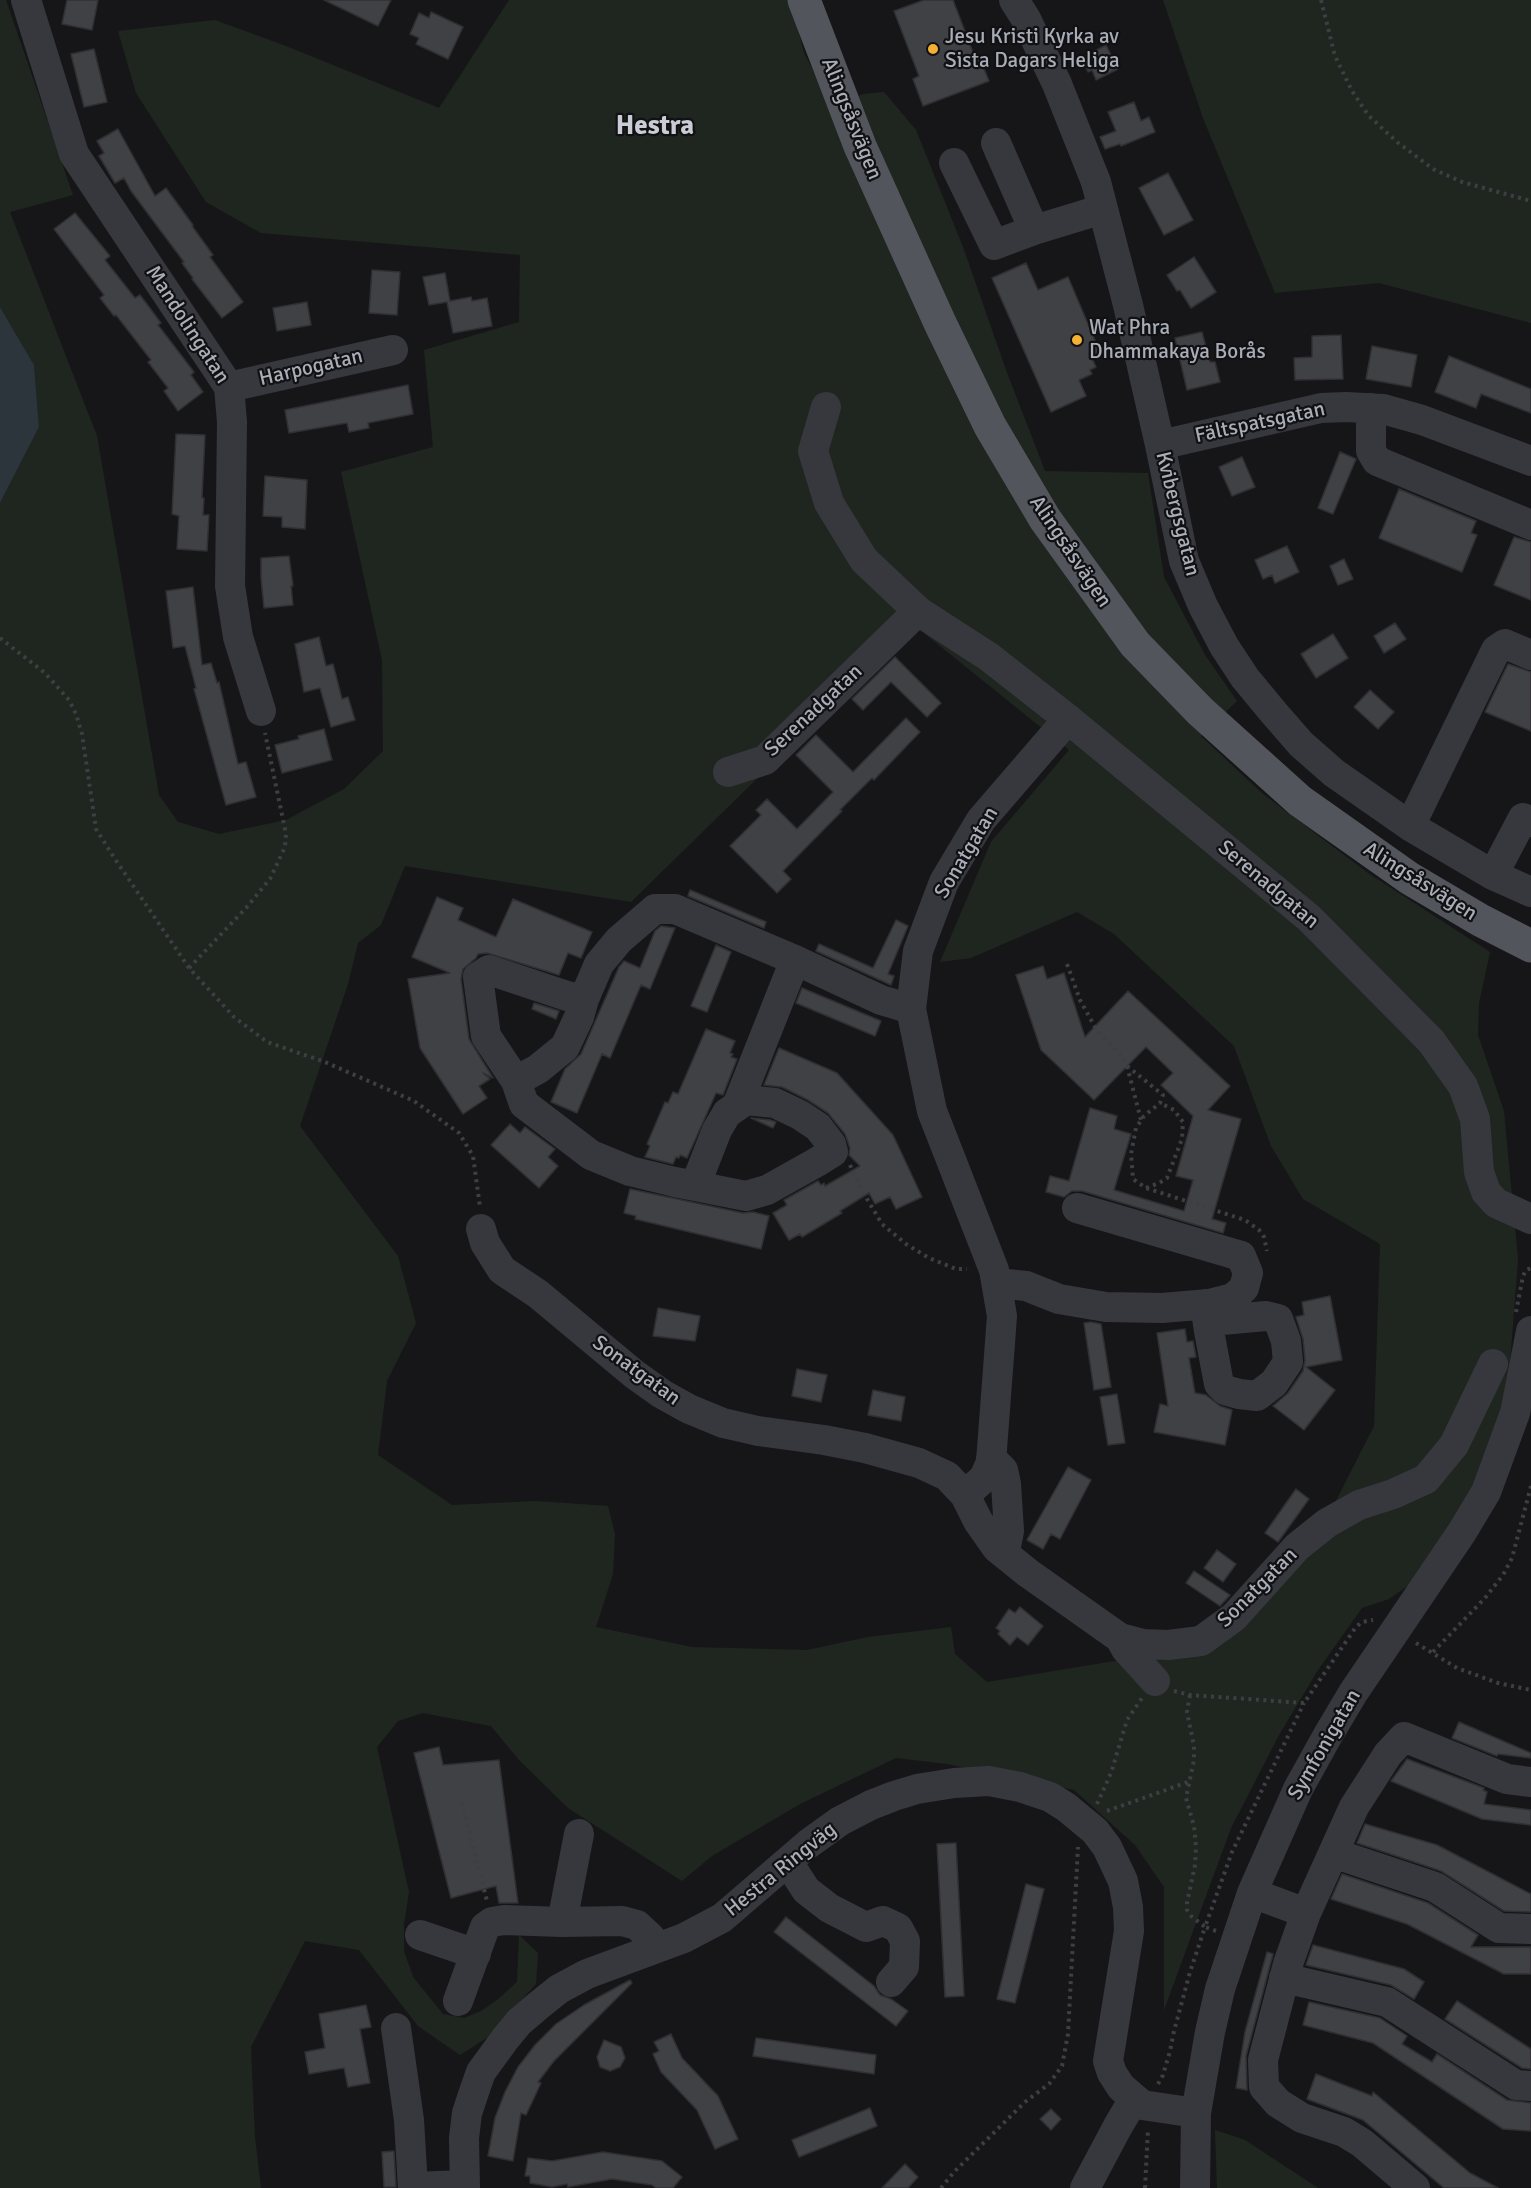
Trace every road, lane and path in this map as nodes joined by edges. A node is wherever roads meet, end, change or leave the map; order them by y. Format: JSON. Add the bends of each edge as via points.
{"nodes":[{"id":1,"x":26,"y":0,"type":"edge"},
{"id":2,"x":804,"y":0,"type":"edge"},
{"id":3,"x":1014,"y":0,"type":"edge"},
{"id":4,"x":1321,"y":0,"type":"edge"},
{"id":5,"x":996,"y":143,"type":"dead end"},
{"id":6,"x":954,"y":163,"type":"dead end"},
{"id":7,"x":1531,"y":201,"type":"edge"},
{"id":8,"x":1103,"y":209,"type":"junction"},
{"id":9,"x":1034,"y":230,"type":"junction"},
{"id":10,"x":393,"y":350,"type":"dead end"},
{"id":11,"x":229,"y":387,"type":"junction"},
{"id":12,"x":826,"y":407,"type":"dead end"},
{"id":13,"x":1371,"y":408,"type":"junction"},
{"id":14,"x":1160,"y":445,"type":"junction"},
{"id":15,"x":1531,"y":461,"type":"edge"},
{"id":16,"x":1531,"y":525,"type":"edge"},
{"id":17,"x":918,"y":611,"type":"junction"},
{"id":18,"x":0,"y":638,"type":"edge"},
{"id":19,"x":1531,"y":655,"type":"edge"},
{"id":20,"x":261,"y":711,"type":"joint"},
{"id":21,"x":1068,"y":719,"type":"junction"},
{"id":22,"x":728,"y":772,"type":"dead end"},
{"id":23,"x":1531,"y":822,"type":"edge"},
{"id":24,"x":1410,"y":826,"type":"junction"},
{"id":25,"x":1493,"y":874,"type":"junction"},
{"id":26,"x":1531,"y":892,"type":"edge"},
{"id":27,"x":1531,"y":946,"type":"edge"},
{"id":28,"x":795,"y":960,"type":"junction"},
{"id":29,"x":1067,"y":964,"type":"dead end"},
{"id":30,"x":189,"y":968,"type":"junction"},
{"id":31,"x":584,"y":999,"type":"junction"},
{"id":32,"x":911,"y":1009,"type":"junction"},
{"id":33,"x":1127,"y":1066,"type":"junction"},
{"id":34,"x":516,"y":1081,"type":"junction"},
{"id":35,"x":1160,"y":1103,"type":"junction"},
{"id":36,"x":737,"y":1106,"type":"junction"},
{"id":37,"x":1141,"y":1121,"type":"junction"},
{"id":38,"x":833,"y":1152,"type":"junction"},
{"id":39,"x":695,"y":1186,"type":"junction"},
{"id":40,"x":1146,"y":1188,"type":"junction"},
{"id":41,"x":1077,"y":1208,"type":"dead end"},
{"id":42,"x":1531,"y":1219,"type":"edge"},
{"id":43,"x":480,"y":1229,"type":"joint"},
{"id":44,"x":1268,"y":1260,"type":"dead end"},
{"id":45,"x":1531,"y":1268,"type":"edge"},
{"id":46,"x":996,"y":1276,"type":"junction"},
{"id":47,"x":1523,"y":1324,"type":"edge"},
{"id":48,"x":1492,"y":1364,"type":"dead end"},
{"id":49,"x":991,"y":1458,"type":"junction"},
{"id":50,"x":1531,"y":1486,"type":"edge"},
{"id":51,"x":965,"y":1495,"type":"junction"},
{"id":52,"x":1003,"y":1552,"type":"junction"},
{"id":53,"x":1377,"y":1622,"type":"dead end"},
{"id":54,"x":1120,"y":1638,"type":"junction"},
{"id":55,"x":1413,"y":1641,"type":"dead end"},
{"id":56,"x":1433,"y":1652,"type":"junction"},
{"id":57,"x":1155,"y":1681,"type":"junction"},
{"id":58,"x":1531,"y":1690,"type":"edge"},
{"id":59,"x":1190,"y":1695,"type":"junction"},
{"id":60,"x":1304,"y":1703,"type":"junction"},
{"id":61,"x":1188,"y":1782,"type":"junction"},
{"id":62,"x":1531,"y":1782,"type":"edge"},
{"id":63,"x":462,"y":1802,"type":"dead end"},
{"id":64,"x":1088,"y":1818,"type":"junction"},
{"id":65,"x":579,"y":1834,"type":"dead end"},
{"id":66,"x":1333,"y":1852,"type":"junction"},
{"id":67,"x":788,"y":1862,"type":"junction"},
{"id":68,"x":1252,"y":1893,"type":"junction"},
{"id":69,"x":1306,"y":1912,"type":"junction"},
{"id":70,"x":492,"y":1922,"type":"junction"},
{"id":71,"x":562,"y":1922,"type":"junction"},
{"id":72,"x":1204,"y":1927,"type":"junction"},
{"id":73,"x":1531,"y":1929,"type":"edge"},
{"id":74,"x":420,"y":1935,"type":"dead end"},
{"id":75,"x":657,"y":1948,"type":"junction"},
{"id":76,"x":476,"y":1954,"type":"junction"},
{"id":77,"x":1284,"y":1978,"type":"junction"},
{"id":78,"x":891,"y":1982,"type":"dead end"},
{"id":79,"x":458,"y":2001,"type":"dead end"},
{"id":80,"x":396,"y":2028,"type":"dead end"},
{"id":81,"x":1531,"y":2086,"type":"edge"},
{"id":82,"x":1143,"y":2103,"type":"junction"},
{"id":83,"x":1196,"y":2113,"type":"junction"},
{"id":84,"x":413,"y":2187,"type":"edge"},
{"id":85,"x":465,"y":2187,"type":"edge"},
{"id":86,"x":941,"y":2188,"type":"edge"},
{"id":87,"x":1085,"y":2188,"type":"edge"},
{"id":88,"x":1145,"y":2188,"type":"edge"},
{"id":89,"x":1195,"y":2188,"type":"edge"},
{"id":90,"x":1415,"y":2188,"type":"edge"}],
"edges":[{"from":1,"to":11,"type":"street","name":"Mandolingatan","via":[[74,154]]},
{"from":2,"to":27,"type":"main road","name":"Alingsåsvägen","via":[[860,146],[990,426],[1045,519],[1135,644],[1200,711],[1300,801],[1409,878]]},
{"from":3,"to":8,"type":"street","name":"Kvibergsgatan","via":[[1058,84]]},
{"from":4,"to":7,"type":"path","via":[[1335,56],[1368,115],[1433,169],[1462,182]]},
{"from":5,"to":9,"type":"street"},
{"from":6,"to":9,"type":"street","via":[[994,245]]},
{"from":8,"to":9,"type":"street"},
{"from":8,"to":14,"type":"street","name":"Kvibergsgatan"},
{"from":10,"to":11,"type":"street","name":"Harpogatan"},
{"from":11,"to":20,"type":"street","name":"Mandolingatan","via":[[230,586],[238,637]]},
{"from":12,"to":17,"type":"street","name":"Serenadgatan","via":[[813,451],[830,503],[864,560]]},
{"from":13,"to":14,"type":"street","name":"Fältspatsgatan","via":[[1321,408]]},
{"from":13,"to":15,"type":"street","name":"Fältspatsgatan","via":[[1422,420]]},
{"from":13,"to":16,"type":"street","via":[[1371,451],[1377,461]]},
{"from":14,"to":24,"type":"street","name":"Kvibergsgatan","via":[[1184,561],[1224,646],[1245,678],[1301,744],[1334,773]]},
{"from":17,"to":21,"type":"street","name":"Serenadgatan","via":[[989,657]]},
{"from":17,"to":22,"type":"street","name":"Serenadgatan","via":[[765,760]]},
{"from":18,"to":30,"type":"path","via":[[45,673],[69,700],[82,734],[96,829]]},
{"from":19,"to":24,"type":"street","via":[[1505,644],[1496,650]]},
{"from":20,"to":30,"type":"path","via":[[286,834],[285,847],[270,879]]},
{"from":21,"to":32,"type":"street","name":"Sonatgatan","via":[[981,820],[944,882],[918,951]]},
{"from":21,"to":42,"type":"street","name":"Serenadgatan","via":[[1309,918],[1431,1041],[1467,1097],[1475,1119],[1479,1172],[1486,1192],[1496,1203]]},
{"from":23,"to":25,"type":"street","via":[[1523,818]]},
{"from":24,"to":25,"type":"street","name":"Kvibergsgatan"},
{"from":25,"to":26,"type":"street","name":"Kvibergsgatan"},
{"from":28,"to":31,"type":"street","via":[[675,909],[655,909],[619,940],[599,964]]},
{"from":28,"to":32,"type":"street","via":[[880,1000]]},
{"from":28,"to":36,"type":"street"},
{"from":29,"to":33,"type":"path","via":[[1096,1029]]},
{"from":30,"to":43,"type":"path","via":[[234,1017],[267,1042],[325,1062],[414,1101],[459,1133],[473,1156],[477,1174]]},
{"from":31,"to":34,"type":"street","via":[[565,1047]]},
{"from":31,"to":34,"type":"street","via":[[489,970],[478,977],[486,1036]]},
{"from":32,"to":46,"type":"street","name":"Sonatgatan","via":[[932,1111]]},
{"from":33,"to":35,"type":"path","via":[[1163,1095]]},
{"from":33,"to":37,"type":"path"},
{"from":34,"to":39,"type":"street","via":[[524,1104],[591,1155],[630,1170]]},
{"from":35,"to":37,"type":"path"},
{"from":35,"to":40,"type":"path","via":[[1174,1110],[1184,1122],[1182,1139],[1167,1178]]},
{"from":36,"to":38,"type":"street","via":[[746,1100],[775,1103],[818,1127]]},
{"from":36,"to":39,"type":"street","via":[[727,1113],[717,1130]]},
{"from":37,"to":40,"type":"path","via":[[1136,1128],[1131,1168],[1133,1179]]},
{"from":38,"to":39,"type":"street","via":[[767,1190],[746,1196]]},
{"from":38,"to":46,"type":"path","via":[[852,1166],[882,1224],[906,1244],[956,1269]]},
{"from":40,"to":44,"type":"path","via":[[1252,1224],[1264,1237]]},
{"from":41,"to":46,"type":"street","via":[[1241,1256],[1248,1273],[1244,1288],[1233,1298],[1206,1310],[1106,1307],[1059,1299]]},
{"from":43,"to":51,"type":"street","name":"Sonatgatan","via":[[502,1270],[564,1314],[634,1374],[689,1409],[723,1423],[834,1442],[919,1463],[947,1476]]},
{"from":45,"to":47,"type":"path","via":[[1523,1276]]},
{"from":46,"to":49,"type":"street","name":"Sonatgatan","via":[[1002,1316]]},
{"from":47,"to":68,"type":"street","name":"Symfonigatan","via":[[1515,1413],[1486,1492],[1328,1735],[1298,1789]]},
{"from":48,"to":54,"type":"street","name":"Sonatgatan","via":[[1454,1445],[1426,1479],[1359,1505],[1327,1523],[1297,1547],[1234,1617],[1201,1641],[1168,1645]]},
{"from":49,"to":51,"type":"street","name":"Sonatgatan","via":[[984,1478]]},
{"from":49,"to":52,"type":"street","via":[[1003,1470],[1006,1484],[1009,1531]]},
{"from":50,"to":56,"type":"path","via":[[1512,1558],[1503,1575]]},
{"from":51,"to":52,"type":"street","name":"Sonatgatan","via":[[978,1521]]},
{"from":52,"to":54,"type":"street","name":"Sonatgatan"},
{"from":53,"to":60,"type":"path","via":[[1370,1620],[1356,1627]]},
{"from":54,"to":57,"type":"street"},
{"from":55,"to":56,"type":"path"},
{"from":56,"to":58,"type":"path","via":[[1457,1668]]},
{"from":57,"to":59,"type":"path","via":[[1166,1689]]},
{"from":57,"to":64,"type":"path","via":[[1127,1720],[1103,1795]]},
{"from":59,"to":60,"type":"path"},
{"from":59,"to":61,"type":"path","via":[[1186,1712],[1194,1760]]},
{"from":60,"to":72,"type":"path","via":[[1237,1841]]},
{"from":61,"to":64,"type":"path"},
{"from":61,"to":72,"type":"path","via":[[1186,1798],[1196,1847],[1187,1910]]},
{"from":62,"to":66,"type":"street","via":[[1507,1779],[1404,1737],[1388,1754],[1354,1807]]},
{"from":63,"to":70,"type":"path"},
{"from":64,"to":67,"type":"street","name":"Hestra Ringväg","via":[[1050,1797],[1020,1787],[989,1781],[954,1783],[917,1789],[871,1805],[840,1821]]},
{"from":64,"to":82,"type":"street","name":"Hestra Ringväg","via":[[1123,1881],[1128,1907],[1129,1930],[1108,2061],[1121,2087]]},
{"from":64,"to":86,"type":"path","via":[[1078,1833],[1068,2034],[1062,2066],[1049,2084],[1025,2102]]},
{"from":65,"to":71,"type":"street"},
{"from":66,"to":69,"type":"street"},
{"from":66,"to":73,"type":"street","via":[[1435,1887],[1498,1928]]},
{"from":67,"to":75,"type":"street","name":"Hestra Ringväg","via":[[722,1918]]},
{"from":67,"to":78,"type":"street","via":[[806,1890],[828,1908],[866,1927],[883,1921],[898,1928],[905,1941],[904,1967]]},
{"from":68,"to":69,"type":"street"},
{"from":68,"to":83,"type":"street","name":"Symfonigatan","via":[[1220,1989]]},
{"from":69,"to":77,"type":"street"},
{"from":70,"to":71,"type":"street"},
{"from":70,"to":76,"type":"street","via":[[485,1927]]},
{"from":71,"to":75,"type":"street","via":[[622,1921],[637,1925]]},
{"from":72,"to":82,"type":"path","via":[[1166,2067],[1155,2090]]},
{"from":74,"to":76,"type":"street"},
{"from":75,"to":85,"type":"street","name":"Hestra Ringväg","via":[[587,1974],[559,1989],[505,2039],[482,2072],[467,2113]]},
{"from":76,"to":79,"type":"street"},
{"from":77,"to":81,"type":"street","via":[[1387,2002],[1516,2085]]},
{"from":77,"to":90,"type":"street","via":[[1263,2060],[1264,2087],[1278,2103],[1302,2118],[1344,2132],[1362,2143]]},
{"from":80,"to":84,"type":"street","via":[[409,2120]]},
{"from":82,"to":83,"type":"street"},
{"from":82,"to":87,"type":"street","via":[[1105,2148]]},
{"from":82,"to":88,"type":"path","via":[[1147,2134]]},
{"from":83,"to":89,"type":"street","name":"Symfonigatan"},
{"from":84,"to":85,"type":"street"}]}
